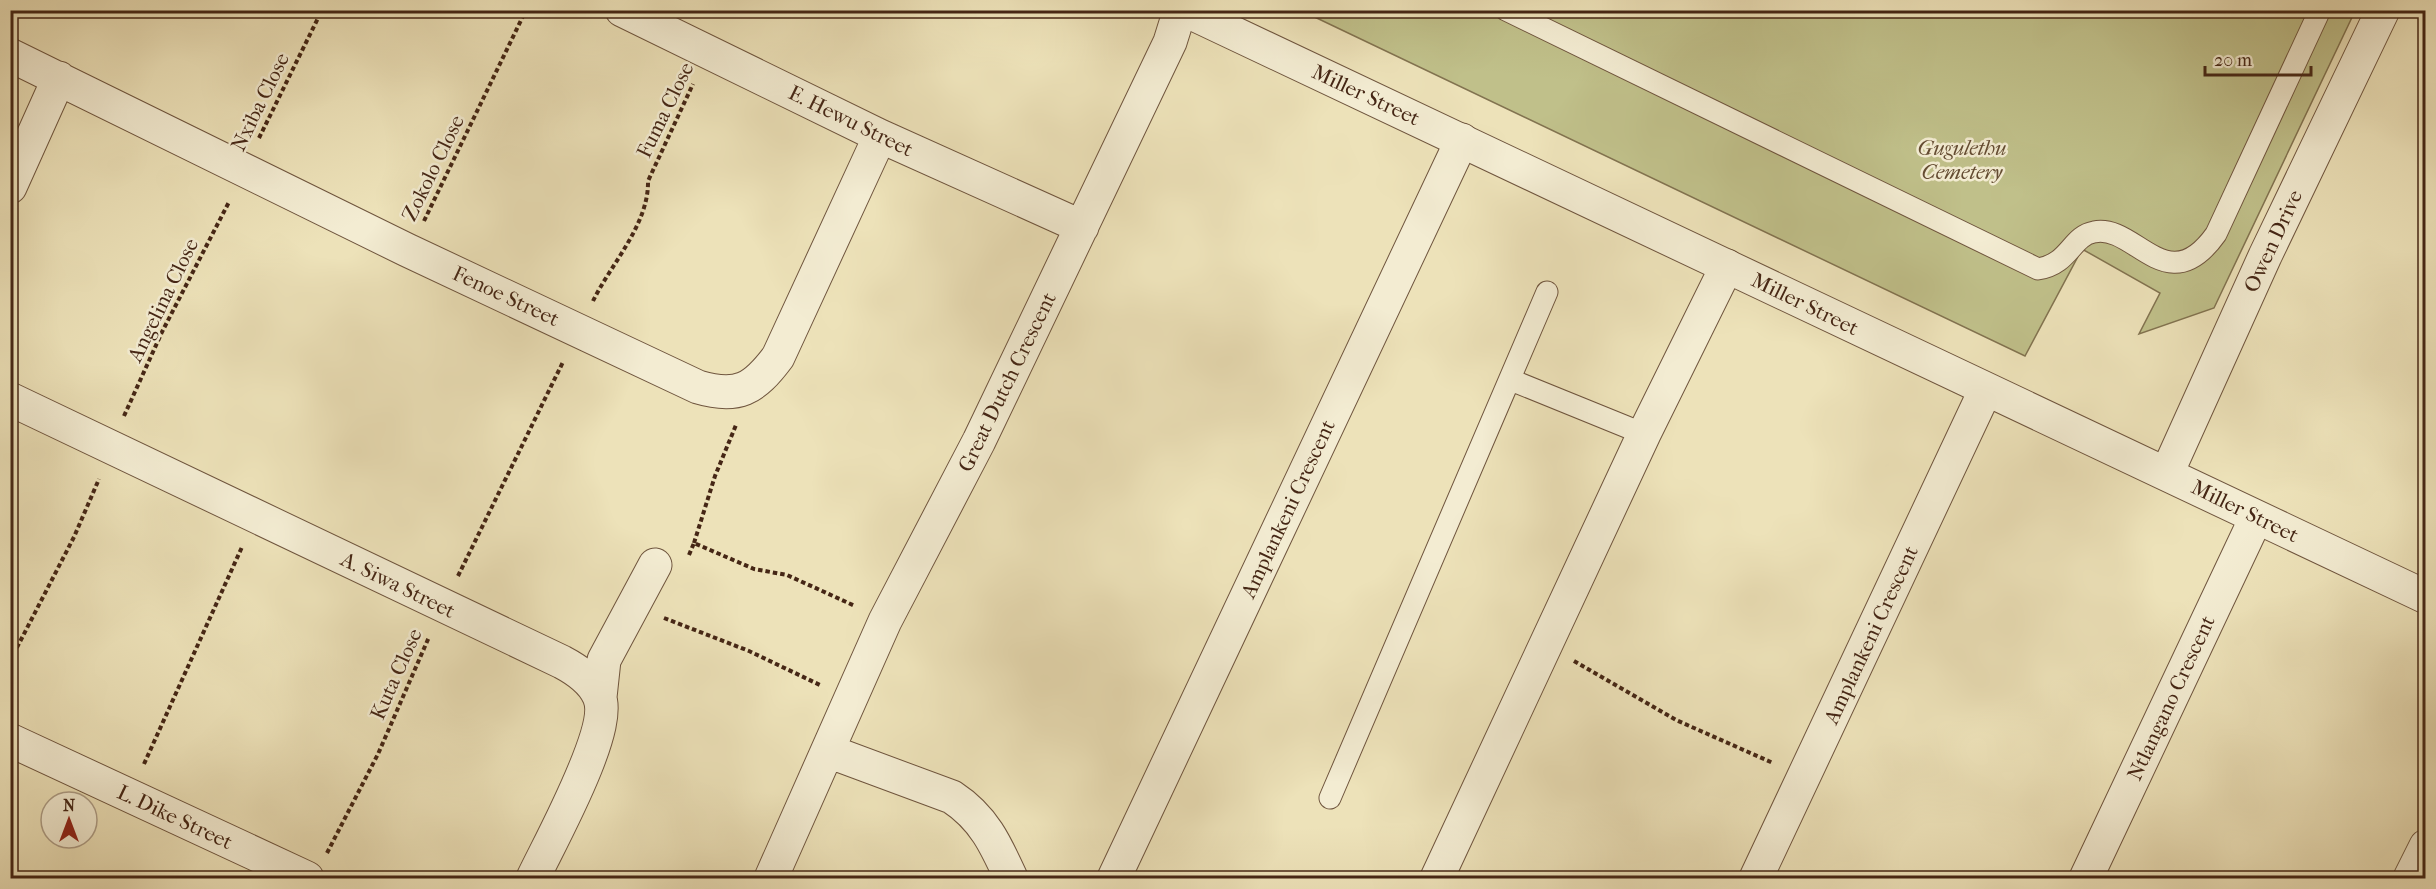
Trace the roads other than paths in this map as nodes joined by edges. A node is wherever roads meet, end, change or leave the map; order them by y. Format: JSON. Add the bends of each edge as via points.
{"nodes":[{"id":1,"x":622,"y":10,"type":"edge"},
{"id":2,"x":1180,"y":10,"type":"edge"},
{"id":3,"x":1185,"y":10,"type":"edge"},
{"id":4,"x":1506,"y":10,"type":"edge"},
{"id":5,"x":2319,"y":10,"type":"edge"},
{"id":6,"x":2383,"y":10,"type":"edge"},
{"id":7,"x":10,"y":55,"type":"edge"},
{"id":8,"x":59,"y":78,"type":"junction"},
{"id":9,"x":880,"y":136,"type":"junction"},
{"id":10,"x":1462,"y":140,"type":"junction"},
{"id":11,"x":10,"y":187,"type":"edge"},
{"id":12,"x":1082,"y":227,"type":"junction"},
{"id":13,"x":1727,"y":266,"type":"junction"},
{"id":14,"x":1547,"y":292,"type":"dead end"},
{"id":15,"x":1511,"y":380,"type":"junction"},
{"id":16,"x":1985,"y":391,"type":"junction"},
{"id":17,"x":10,"y":399,"type":"edge"},
{"id":18,"x":1644,"y":434,"type":"junction"},
{"id":19,"x":2167,"y":473,"type":"junction"},
{"id":20,"x":2256,"y":518,"type":"junction"},
{"id":21,"x":655,"y":565,"type":"road end"},
{"id":22,"x":2426,"y":597,"type":"edge"},
{"id":23,"x":600,"y":697,"type":"junction"},
{"id":24,"x":10,"y":740,"type":"edge"},
{"id":25,"x":828,"y":751,"type":"junction"},
{"id":26,"x":1330,"y":798,"type":"dead end"},
{"id":27,"x":2426,"y":846,"type":"edge"},
{"id":28,"x":316,"y":867,"type":"edge"},
{"id":29,"x":532,"y":879,"type":"edge"},
{"id":30,"x":771,"y":879,"type":"edge"},
{"id":31,"x":1011,"y":879,"type":"edge"},
{"id":32,"x":1114,"y":879,"type":"edge"},
{"id":33,"x":1437,"y":879,"type":"edge"},
{"id":34,"x":1756,"y":879,"type":"edge"},
{"id":35,"x":2086,"y":879,"type":"edge"},
{"id":36,"x":2410,"y":879,"type":"edge"}],
"edges":[{"from":1,"to":9,"type":"street","name":"E. Hewu Street"},
{"from":2,"to":12,"type":"street","name":"Great Dutch Crescent","via":[[1170,42]]},
{"from":3,"to":10,"type":"street","name":"Miller Street"},
{"from":4,"to":5,"type":"lane","via":[[2038,269],[2053,266],[2080,238],[2094,232],[2119,238],[2156,259],[2175,262],[2205,250],[2216,234]]},
{"from":6,"to":19,"type":"street","name":"Owen Drive"},
{"from":7,"to":8,"type":"street","name":"Fenoe Street"},
{"from":8,"to":9,"type":"street","name":"Fenoe Street","via":[[407,250],[698,387],[725,393],[761,379],[778,357]]},
{"from":8,"to":11,"type":"street"},
{"from":9,"to":12,"type":"street","name":"E. Hewu Street"},
{"from":10,"to":13,"type":"street","name":"Miller Street"},
{"from":10,"to":32,"type":"street","name":"Amplankeni Crescent"},
{"from":12,"to":25,"type":"street","name":"Great Dutch Crescent","via":[[979,441],[885,621]]},
{"from":13,"to":16,"type":"street","name":"Miller Street"},
{"from":13,"to":18,"type":"street"},
{"from":14,"to":15,"type":"lane"},
{"from":15,"to":18,"type":"lane"},
{"from":15,"to":26,"type":"lane"},
{"from":16,"to":19,"type":"street","name":"Miller Street"},
{"from":16,"to":34,"type":"street","name":"Amplankeni Crescent"},
{"from":17,"to":23,"type":"street","name":"A. Siwa Street","via":[[562,662],[589,681]]},
{"from":18,"to":33,"type":"street"},
{"from":19,"to":20,"type":"street","name":"Miller Street"},
{"from":20,"to":22,"type":"street","name":"Miller Street"},
{"from":20,"to":35,"type":"street","name":"Ntlangano Crescent"},
{"from":21,"to":23,"type":"street","via":[[604,660]]},
{"from":23,"to":29,"type":"street","via":[[600,724],[593,751]]},
{"from":24,"to":28,"type":"street","name":"L. Dike Street","via":[[129,796]]},
{"from":25,"to":30,"type":"street","name":"Great Dutch Crescent"},
{"from":25,"to":31,"type":"street","via":[[952,797],[969,808],[992,836]]},
{"from":27,"to":36,"type":"street"}]}
